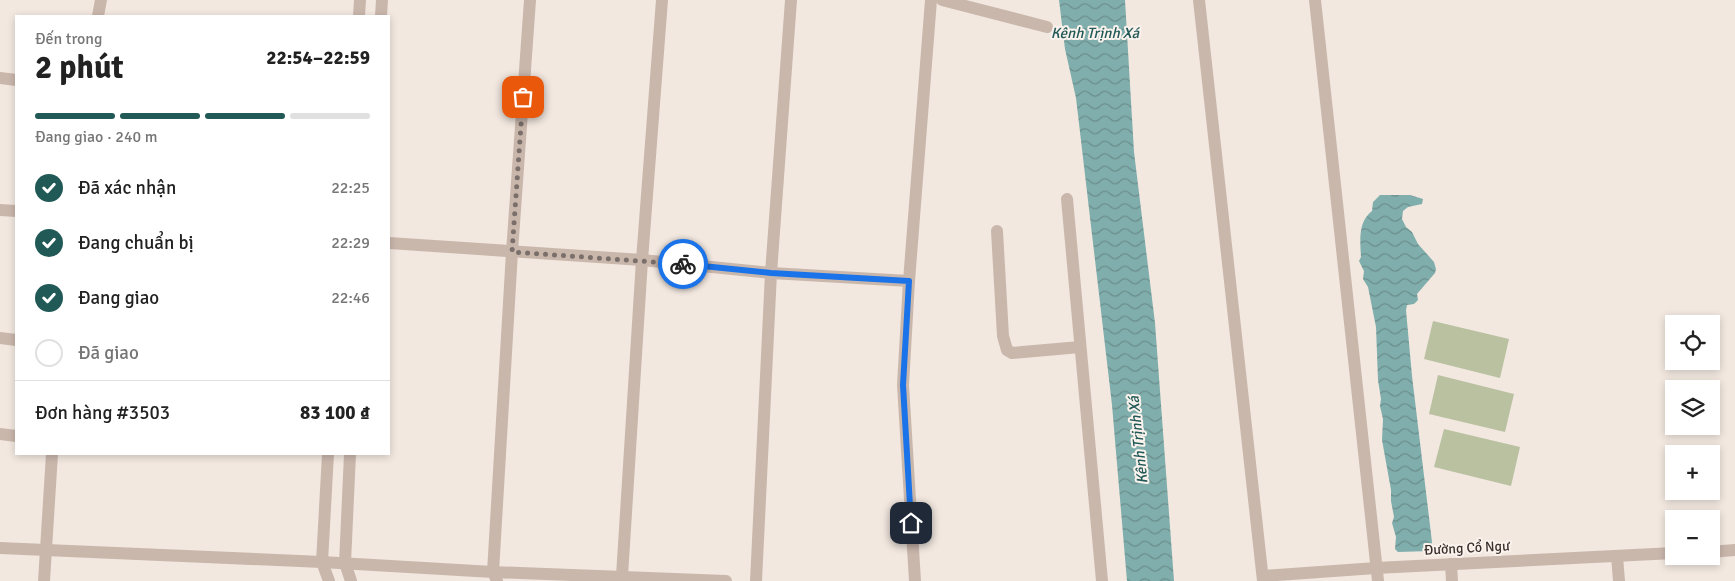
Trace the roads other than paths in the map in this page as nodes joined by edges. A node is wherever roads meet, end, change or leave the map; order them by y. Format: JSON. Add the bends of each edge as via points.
{"nodes":[{"id":1,"x":101,"y":0,"type":"edge"},
{"id":2,"x":360,"y":0,"type":"edge"},
{"id":3,"x":382,"y":0,"type":"edge"},
{"id":4,"x":530,"y":0,"type":"edge"},
{"id":5,"x":662,"y":0,"type":"edge"},
{"id":6,"x":791,"y":0,"type":"edge"},
{"id":7,"x":931,"y":0,"type":"edge"},
{"id":8,"x":942,"y":0,"type":"edge"},
{"id":9,"x":1199,"y":0,"type":"edge"},
{"id":10,"x":1315,"y":0,"type":"edge"},
{"id":11,"x":98,"y":15,"type":"edge"},
{"id":12,"x":358,"y":15,"type":"edge"},
{"id":13,"x":381,"y":15,"type":"edge"},
{"id":14,"x":1047,"y":27,"type":"dead end"},
{"id":15,"x":0,"y":78,"type":"edge"},
{"id":16,"x":15,"y":80,"type":"edge"},
{"id":17,"x":1067,"y":199,"type":"dead end"},
{"id":18,"x":0,"y":210,"type":"edge"},
{"id":19,"x":15,"y":211,"type":"edge"},
{"id":20,"x":997,"y":231,"type":"dead end"},
{"id":21,"x":390,"y":243,"type":"edge"},
{"id":22,"x":512,"y":252,"type":"junction"},
{"id":23,"x":642,"y":260,"type":"junction"},
{"id":24,"x":771,"y":273,"type":"junction"},
{"id":25,"x":909,"y":281,"type":"junction"},
{"id":26,"x":0,"y":338,"type":"edge"},
{"id":27,"x":15,"y":340,"type":"edge"},
{"id":28,"x":1080,"y":347,"type":"junction"},
{"id":29,"x":0,"y":434,"type":"edge"},
{"id":30,"x":15,"y":436,"type":"edge"},
{"id":31,"x":52,"y":455,"type":"edge"},
{"id":32,"x":328,"y":455,"type":"edge"},
{"id":33,"x":350,"y":455,"type":"edge"},
{"id":34,"x":0,"y":548,"type":"edge"},
{"id":35,"x":1735,"y":550,"type":"edge"},
{"id":36,"x":45,"y":551,"type":"junction"},
{"id":37,"x":1720,"y":551,"type":"edge"},
{"id":38,"x":1665,"y":553,"type":"edge"},
{"id":39,"x":1617,"y":556,"type":"junction"},
{"id":40,"x":322,"y":562,"type":"junction"},
{"id":41,"x":345,"y":564,"type":"junction"},
{"id":42,"x":1451,"y":564,"type":"junction"},
{"id":43,"x":1376,"y":568,"type":"junction"},
{"id":44,"x":495,"y":576,"type":"edge"},
{"id":45,"x":623,"y":578,"type":"edge"},
{"id":46,"x":1263,"y":578,"type":"edge"},
{"id":47,"x":44,"y":581,"type":"edge"},
{"id":48,"x":329,"y":581,"type":"edge"},
{"id":49,"x":351,"y":581,"type":"edge"},
{"id":50,"x":726,"y":581,"type":"edge"},
{"id":51,"x":756,"y":581,"type":"edge"},
{"id":52,"x":915,"y":581,"type":"edge"},
{"id":53,"x":1102,"y":581,"type":"edge"},
{"id":54,"x":1378,"y":581,"type":"edge"},
{"id":55,"x":1452,"y":581,"type":"edge"},
{"id":56,"x":1619,"y":581,"type":"edge"}],
"edges":[{"from":1,"to":11,"type":"street"},
{"from":2,"to":12,"type":"street"},
{"from":3,"to":13,"type":"street"},
{"from":4,"to":22,"type":"street"},
{"from":5,"to":23,"type":"street"},
{"from":6,"to":24,"type":"street"},
{"from":7,"to":25,"type":"street"},
{"from":8,"to":14,"type":"street"},
{"from":9,"to":46,"type":"street"},
{"from":10,"to":43,"type":"street"},
{"from":15,"to":16,"type":"street"},
{"from":17,"to":28,"type":"street"},
{"from":18,"to":19,"type":"street"},
{"from":20,"to":28,"type":"street","via":[[1007,350],[1012,354]]},
{"from":21,"to":22,"type":"street"},
{"from":22,"to":23,"type":"street"},
{"from":22,"to":44,"type":"street"},
{"from":23,"to":24,"type":"street"},
{"from":23,"to":45,"type":"street"},
{"from":24,"to":25,"type":"street"},
{"from":24,"to":51,"type":"street"},
{"from":25,"to":52,"type":"street","via":[[903,385]]},
{"from":26,"to":27,"type":"street"},
{"from":28,"to":53,"type":"street"},
{"from":29,"to":30,"type":"street"},
{"from":31,"to":36,"type":"street"},
{"from":32,"to":40,"type":"street"},
{"from":33,"to":41,"type":"street"},
{"from":34,"to":36,"type":"street"},
{"from":35,"to":37,"type":"street"},
{"from":36,"to":40,"type":"street"},
{"from":36,"to":47,"type":"street"},
{"from":38,"to":39,"type":"street","name":"Đường Cổ Ngư"},
{"from":39,"to":42,"type":"street","name":"Đường Cổ Ngư"},
{"from":39,"to":56,"type":"street"},
{"from":40,"to":41,"type":"street"},
{"from":40,"to":48,"type":"street"},
{"from":41,"to":44,"type":"street"},
{"from":41,"to":49,"type":"street"},
{"from":42,"to":43,"type":"street","name":"Đường Cổ Ngư"},
{"from":42,"to":55,"type":"street"},
{"from":43,"to":46,"type":"street","name":"Đường Cổ Ngư"},
{"from":43,"to":54,"type":"street"},
{"from":44,"to":45,"type":"street"},
{"from":45,"to":50,"type":"street"}]}
